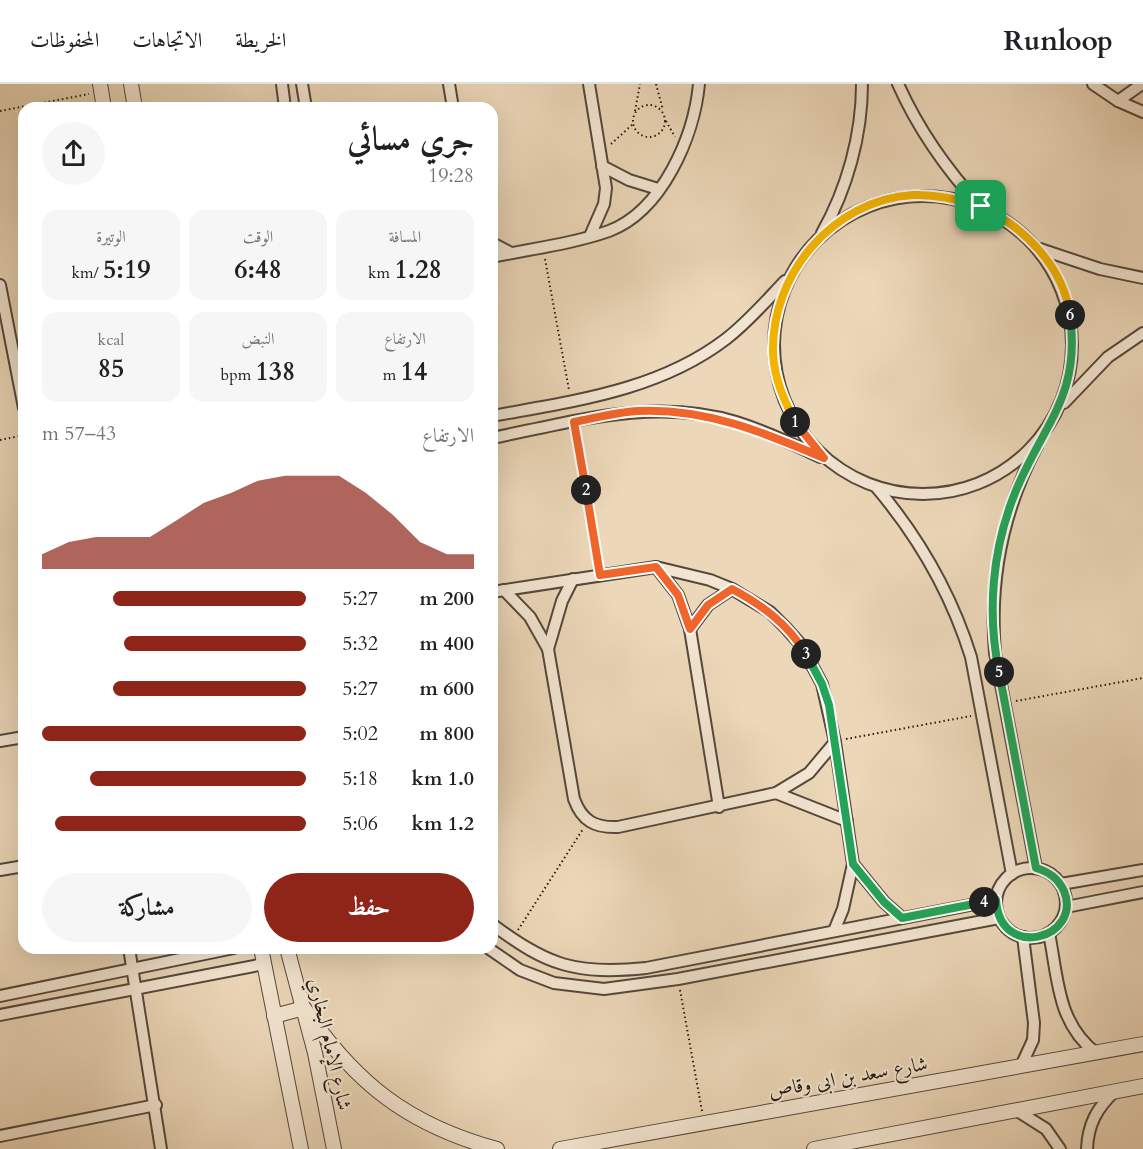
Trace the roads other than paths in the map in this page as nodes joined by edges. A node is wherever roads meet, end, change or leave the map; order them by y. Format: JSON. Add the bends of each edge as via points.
{"nodes":[{"id":1,"x":131,"y":84,"type":"edge"},
{"id":2,"x":282,"y":84,"type":"edge"},
{"id":3,"x":302,"y":84,"type":"edge"},
{"id":4,"x":449,"y":84,"type":"edge"},
{"id":5,"x":589,"y":84,"type":"edge"},
{"id":6,"x":699,"y":84,"type":"edge"},
{"id":7,"x":861,"y":84,"type":"edge"},
{"id":8,"x":898,"y":84,"type":"edge"},
{"id":9,"x":1093,"y":84,"type":"edge"},
{"id":10,"x":1142,"y":84,"type":"edge"},
{"id":11,"x":1118,"y":100,"type":"junction"},
{"id":12,"x":134,"y":102,"type":"edge"},
{"id":13,"x":284,"y":102,"type":"edge"},
{"id":14,"x":305,"y":102,"type":"edge"},
{"id":15,"x":452,"y":102,"type":"edge"},
{"id":16,"x":1143,"y":112,"type":"edge"},
{"id":17,"x":602,"y":166,"type":"junction"},
{"id":18,"x":658,"y":189,"type":"junction"},
{"id":19,"x":981,"y":206,"type":"junction"},
{"id":20,"x":590,"y":236,"type":"junction"},
{"id":21,"x":819,"y":237,"type":"junction"},
{"id":22,"x":498,"y":246,"type":"edge"},
{"id":23,"x":1040,"y":249,"type":"junction"},
{"id":24,"x":511,"y":253,"type":"junction"},
{"id":25,"x":498,"y":256,"type":"edge"},
{"id":26,"x":790,"y":277,"type":"junction"},
{"id":27,"x":1143,"y":278,"type":"edge"},
{"id":28,"x":0,"y":285,"type":"edge"},
{"id":29,"x":1143,"y":333,"type":"edge"},
{"id":30,"x":18,"y":376,"type":"edge"},
{"id":31,"x":1060,"y":407,"type":"junction"},
{"id":32,"x":498,"y":415,"type":"edge"},
{"id":33,"x":1043,"y":435,"type":"junction"},
{"id":34,"x":498,"y":437,"type":"edge"},
{"id":35,"x":824,"y":458,"type":"junction"},
{"id":36,"x":877,"y":488,"type":"junction"},
{"id":37,"x":656,"y":567,"type":"junction"},
{"id":38,"x":573,"y":579,"type":"junction"},
{"id":39,"x":732,"y":589,"type":"junction"},
{"id":40,"x":504,"y":590,"type":"junction"},
{"id":41,"x":498,"y":591,"type":"edge"},
{"id":42,"x":690,"y":629,"type":"junction"},
{"id":43,"x":548,"y":649,"type":"junction"},
{"id":44,"x":18,"y":738,"type":"edge"},
{"id":45,"x":0,"y":741,"type":"edge"},
{"id":46,"x":835,"y":742,"type":"junction"},
{"id":47,"x":776,"y":794,"type":"junction"},
{"id":48,"x":719,"y":807,"type":"junction"},
{"id":49,"x":847,"y":821,"type":"junction"},
{"id":50,"x":853,"y":864,"type":"junction"},
{"id":51,"x":18,"y":867,"type":"edge"},
{"id":52,"x":1036,"y":868,"type":"junction"},
{"id":53,"x":0,"y":870,"type":"edge"},
{"id":54,"x":1143,"y":870,"type":"edge"},
{"id":55,"x":1012,"y":874,"type":"junction"},
{"id":56,"x":1061,"y":884,"type":"junction"},
{"id":57,"x":1143,"y":892,"type":"edge"},
{"id":58,"x":996,"y":900,"type":"junction"},
{"id":59,"x":1066,"y":907,"type":"junction"},
{"id":60,"x":902,"y":918,"type":"junction"},
{"id":61,"x":999,"y":918,"type":"junction"},
{"id":62,"x":498,"y":928,"type":"edge"},
{"id":63,"x":834,"y":931,"type":"junction"},
{"id":64,"x":1049,"y":933,"type":"junction"},
{"id":65,"x":1023,"y":937,"type":"junction"},
{"id":66,"x":130,"y":954,"type":"edge"},
{"id":67,"x":205,"y":954,"type":"edge"},
{"id":68,"x":262,"y":954,"type":"edge"},
{"id":69,"x":289,"y":954,"type":"edge"},
{"id":70,"x":497,"y":954,"type":"edge"},
{"id":71,"x":264,"y":964,"type":"junction"},
{"id":72,"x":133,"y":969,"type":"junction"},
{"id":73,"x":137,"y":989,"type":"junction"},
{"id":74,"x":0,"y":996,"type":"edge"},
{"id":75,"x":303,"y":1008,"type":"junction"},
{"id":76,"x":0,"y":1015,"type":"edge"},
{"id":77,"x":274,"y":1016,"type":"junction"},
{"id":78,"x":1143,"y":1044,"type":"edge"},
{"id":79,"x":1096,"y":1053,"type":"junction"},
{"id":80,"x":1022,"y":1066,"type":"junction"},
{"id":81,"x":1143,"y":1086,"type":"edge"},
{"id":82,"x":1115,"y":1091,"type":"junction"},
{"id":83,"x":156,"y":1105,"type":"junction"},
{"id":84,"x":1016,"y":1110,"type":"junction"},
{"id":85,"x":0,"y":1136,"type":"edge"},
{"id":86,"x":161,"y":1149,"type":"edge"},
{"id":87,"x":301,"y":1149,"type":"edge"},
{"id":88,"x":334,"y":1149,"type":"edge"},
{"id":89,"x":497,"y":1149,"type":"edge"},
{"id":90,"x":560,"y":1149,"type":"edge"},
{"id":91,"x":814,"y":1149,"type":"edge"},
{"id":92,"x":1060,"y":1149,"type":"edge"},
{"id":93,"x":1087,"y":1149,"type":"edge"}],
"edges":[{"from":1,"to":12,"type":"street"},
{"from":2,"to":13,"type":"street"},
{"from":3,"to":14,"type":"street"},
{"from":4,"to":15,"type":"street"},
{"from":5,"to":17,"type":"street"},
{"from":6,"to":18,"type":"street","via":[[695,110],[682,146]]},
{"from":7,"to":21,"type":"street","via":[[853,152],[835,210]]},
{"from":8,"to":19,"type":"street","via":[[940,160]]},
{"from":9,"to":11,"type":"street"},
{"from":10,"to":11,"type":"street"},
{"from":11,"to":16,"type":"street"},
{"from":17,"to":18,"type":"street"},
{"from":17,"to":20,"type":"street","via":[[604,204]]},
{"from":18,"to":20,"type":"street","via":[[628,220]]},
{"from":19,"to":21,"type":"street","via":[[947,197],[913,195],[879,202],[847,216]]},
{"from":19,"to":23,"type":"street","via":[[1013,224]]},
{"from":20,"to":24,"type":"street"},
{"from":21,"to":26,"type":"street"},
{"from":22,"to":24,"type":"street"},
{"from":23,"to":27,"type":"street"},
{"from":23,"to":31,"type":"street","via":[[1066,298],[1074,342],[1071,376]]},
{"from":24,"to":25,"type":"street"},
{"from":26,"to":32,"type":"street","via":[[725,339],[692,360],[630,387]]},
{"from":26,"to":35,"type":"street","via":[[776,314],[773,354],[780,393],[798,428]]},
{"from":28,"to":30,"type":"street"},
{"from":29,"to":31,"type":"street","via":[[1108,357]]},
{"from":31,"to":33,"type":"street"},
{"from":33,"to":36,"type":"street","via":[[1010,467],[986,481],[950,493],[913,495]]},
{"from":33,"to":52,"type":"street","via":[[1015,494],[997,556],[992,621]]},
{"from":34,"to":35,"type":"street","via":[[637,411],[707,415],[735,422]]},
{"from":35,"to":36,"type":"street","via":[[849,476]]},
{"from":36,"to":55,"type":"street","via":[[917,539],[952,605],[971,657]]},
{"from":37,"to":38,"type":"street"},
{"from":37,"to":39,"type":"street"},
{"from":37,"to":42,"type":"street","via":[[678,595]]},
{"from":38,"to":40,"type":"street"},
{"from":38,"to":43,"type":"street","via":[[559,609]]},
{"from":39,"to":42,"type":"street","via":[[708,605]]},
{"from":39,"to":46,"type":"street","via":[[770,612],[801,645],[822,684]]},
{"from":40,"to":41,"type":"street"},
{"from":40,"to":43,"type":"street","via":[[530,617]]},
{"from":42,"to":48,"type":"street"},
{"from":43,"to":48,"type":"street","via":[[574,799],[588,821],[602,828],[618,827]]},
{"from":44,"to":45,"type":"street"},
{"from":46,"to":47,"type":"street","via":[[809,773]]},
{"from":46,"to":49,"type":"street"},
{"from":47,"to":48,"type":"street"},
{"from":47,"to":49,"type":"street"},
{"from":49,"to":50,"type":"street"},
{"from":50,"to":60,"type":"street"},
{"from":50,"to":63,"type":"street"},
{"from":51,"to":53,"type":"street"},
{"from":52,"to":55,"type":"street"},
{"from":52,"to":56,"type":"street"},
{"from":54,"to":56,"type":"street"},
{"from":55,"to":58,"type":"street"},
{"from":56,"to":59,"type":"street"},
{"from":57,"to":59,"type":"street"},
{"from":58,"to":60,"type":"street"},
{"from":58,"to":61,"type":"street"},
{"from":59,"to":64,"type":"street"},
{"from":60,"to":63,"type":"street"},
{"from":61,"to":65,"type":"street","via":[[1005,927]]},
{"from":61,"to":70,"type":"street","via":[[637,987],[579,988],[554,983],[520,970]]},
{"from":62,"to":63,"type":"street","via":[[537,956],[588,970],[612,971],[646,968]]},
{"from":64,"to":65,"type":"street"},
{"from":64,"to":79,"type":"street","via":[[1065,1015],[1073,1031]]},
{"from":65,"to":80,"type":"street","via":[[1034,1023]]},
{"from":66,"to":72,"type":"street"},
{"from":67,"to":72,"type":"street"},
{"from":68,"to":71,"type":"street"},
{"from":69,"to":75,"type":"street","name":"شارع الإمام البخاري"},
{"from":71,"to":73,"type":"street"},
{"from":71,"to":77,"type":"street"},
{"from":72,"to":73,"type":"street"},
{"from":72,"to":74,"type":"street"},
{"from":73,"to":76,"type":"street"},
{"from":73,"to":83,"type":"street"},
{"from":75,"to":77,"type":"street"},
{"from":75,"to":88,"type":"street","name":"شارع الإمام البخاري"},
{"from":75,"to":89,"type":"street","via":[[347,1065],[373,1090],[433,1127]]},
{"from":77,"to":87,"type":"street"},
{"from":78,"to":79,"type":"street","name":"شارع سعد بن ابى وقاص"},
{"from":79,"to":80,"type":"street","name":"شارع سعد بن ابى وقاص"},
{"from":80,"to":90,"type":"street","name":"شارع سعد بن ابى وقاص"},
{"from":81,"to":82,"type":"street"},
{"from":82,"to":84,"type":"street"},
{"from":82,"to":93,"type":"street","via":[[1093,1118]]},
{"from":83,"to":85,"type":"street"},
{"from":83,"to":86,"type":"street"},
{"from":84,"to":91,"type":"street"},
{"from":84,"to":92,"type":"street","via":[[1046,1129]]}]}
